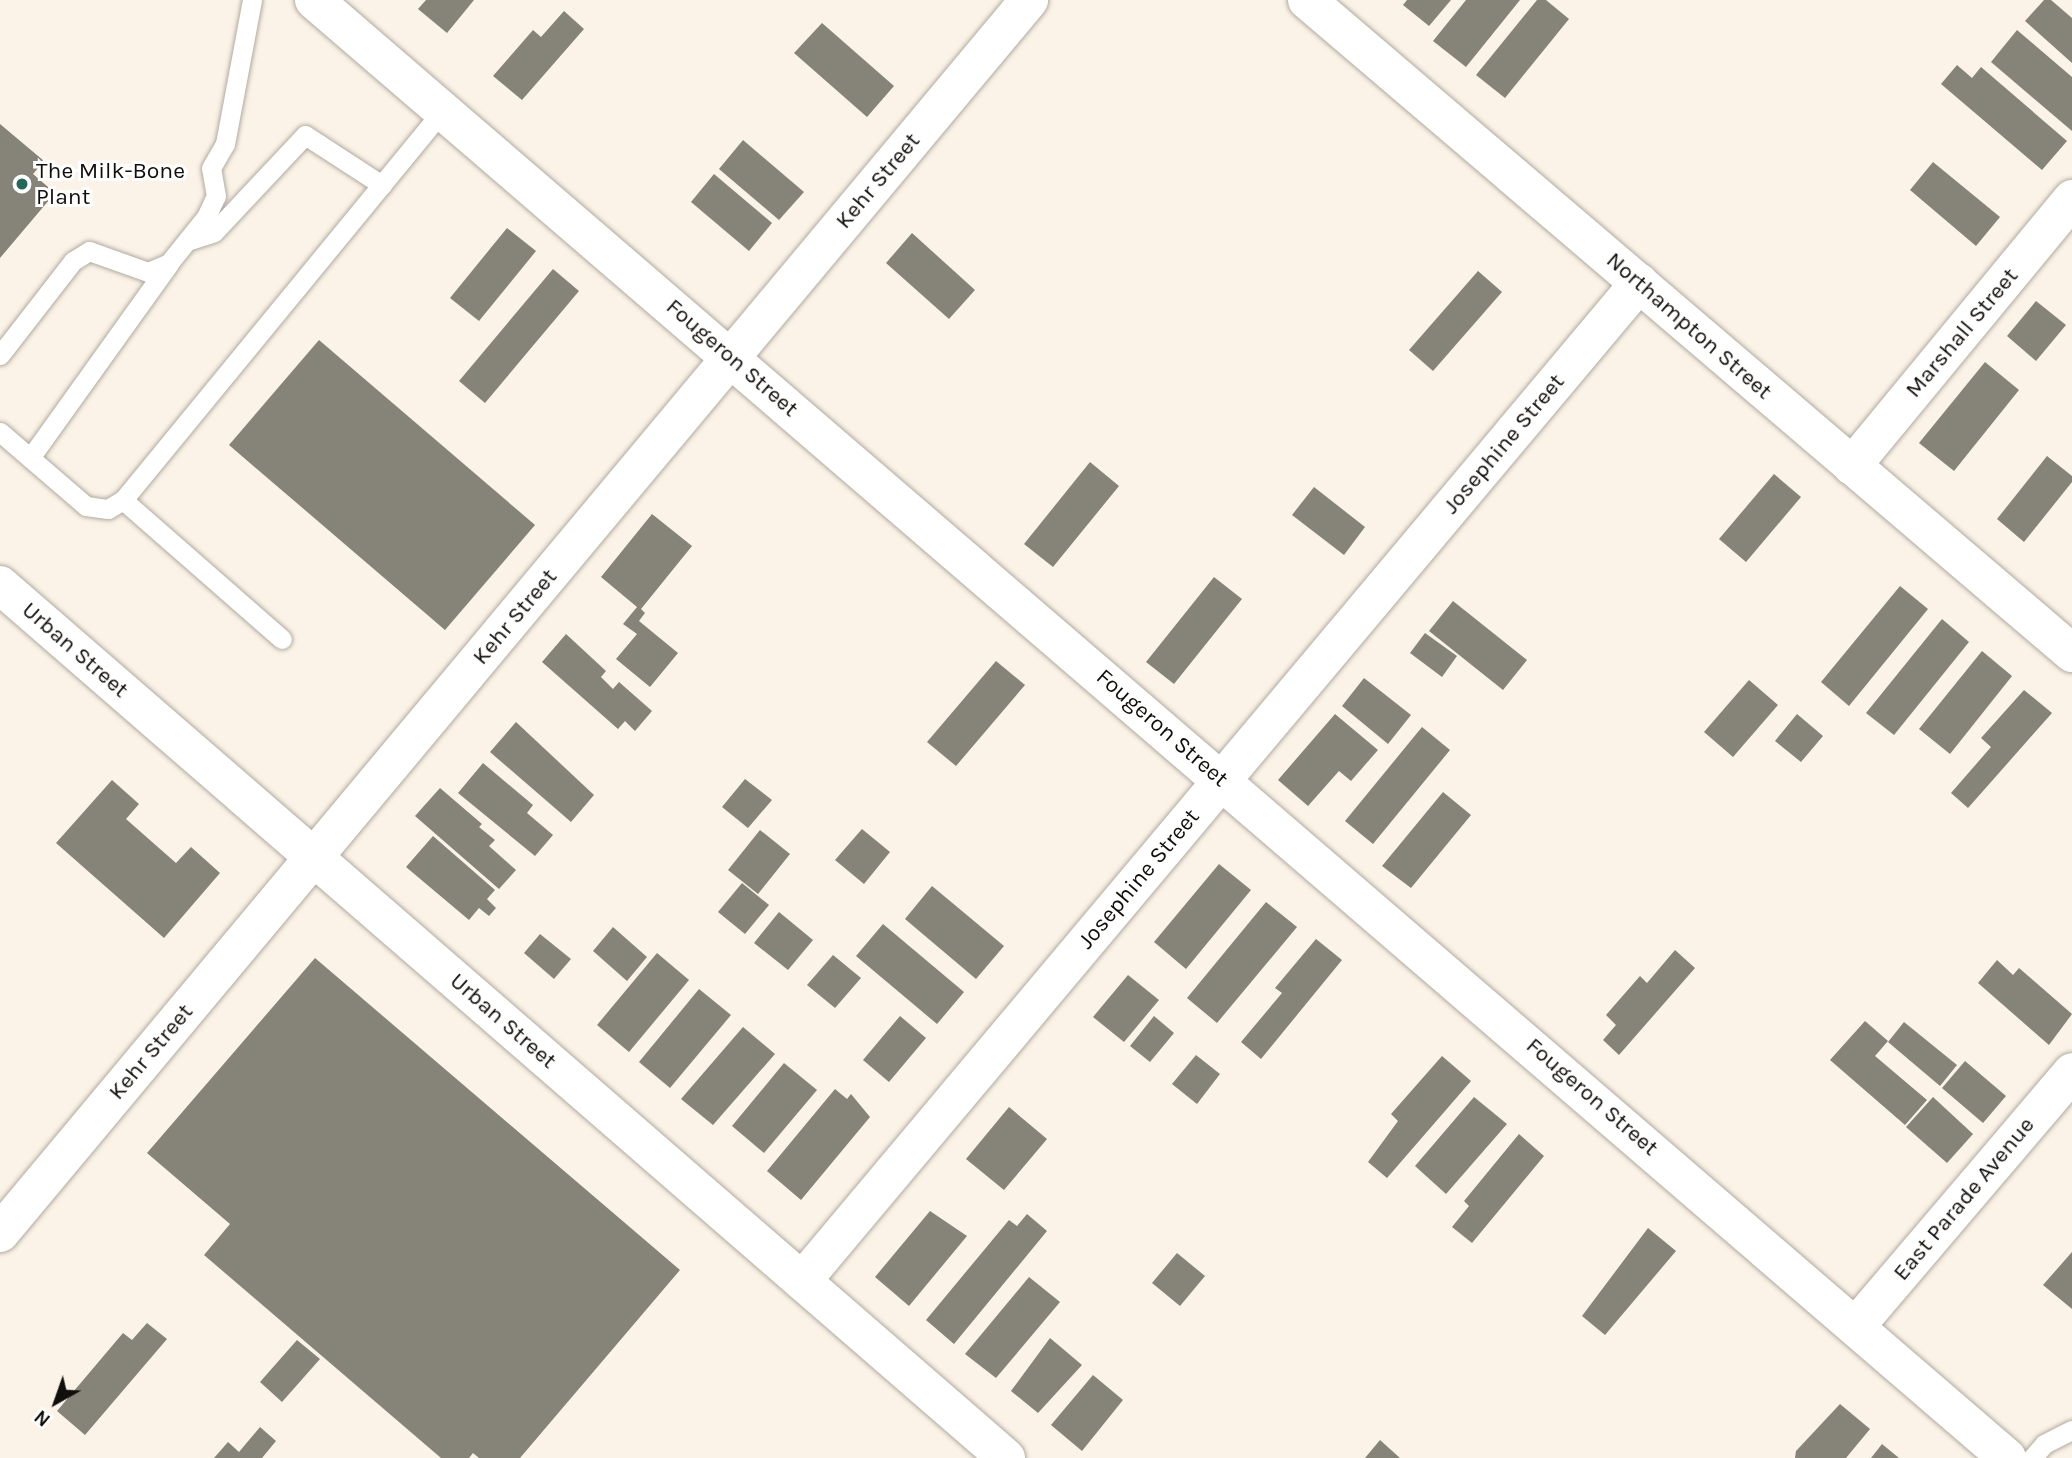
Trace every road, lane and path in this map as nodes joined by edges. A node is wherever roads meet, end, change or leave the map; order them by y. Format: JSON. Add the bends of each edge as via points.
{"nodes":[{"id":1,"x":252,"y":0,"type":"edge"},
{"id":2,"x":314,"y":0,"type":"edge"},
{"id":3,"x":1029,"y":0,"type":"edge"},
{"id":4,"x":1307,"y":0,"type":"edge"},
{"id":5,"x":443,"y":110,"type":"junction"},
{"id":6,"x":382,"y":185,"type":"junction"},
{"id":7,"x":2072,"y":199,"type":"edge"},
{"id":8,"x":187,"y":241,"type":"junction"},
{"id":9,"x":169,"y":263,"type":"junction"},
{"id":10,"x":1639,"y":284,"type":"junction"},
{"id":11,"x":0,"y":355,"type":"edge"},
{"id":12,"x":732,"y":358,"type":"junction"},
{"id":13,"x":0,"y":432,"type":"edge"},
{"id":14,"x":30,"y":458,"type":"junction"},
{"id":15,"x":1852,"y":466,"type":"junction"},
{"id":16,"x":123,"y":500,"type":"junction"},
{"id":17,"x":0,"y":585,"type":"edge"},
{"id":18,"x":282,"y":639,"type":"dead end"},
{"id":19,"x":2072,"y":653,"type":"edge"},
{"id":20,"x":1222,"y":780,"type":"junction"},
{"id":21,"x":313,"y":857,"type":"junction"},
{"id":22,"x":2072,"y":1072,"type":"edge"},
{"id":23,"x":0,"y":1233,"type":"edge"},
{"id":24,"x":802,"y":1281,"type":"junction"},
{"id":25,"x":1857,"y":1325,"type":"junction"},
{"id":26,"x":2072,"y":1430,"type":"edge"},
{"id":27,"x":1006,"y":1458,"type":"edge"},
{"id":28,"x":2007,"y":1458,"type":"edge"},
{"id":29,"x":2032,"y":1458,"type":"edge"}],
"edges":[{"from":1,"to":8,"type":"lane","via":[[225,144],[211,168],[216,196]]},
{"from":2,"to":5,"type":"street","name":"Fougeron Street"},
{"from":3,"to":12,"type":"street","name":"Kehr Street"},
{"from":4,"to":10,"type":"street","name":"Northampton Street"},
{"from":5,"to":6,"type":"lane"},
{"from":5,"to":12,"type":"street","name":"Fougeron Street"},
{"from":6,"to":8,"type":"lane","via":[[305,135],[214,232]]},
{"from":6,"to":16,"type":"lane"},
{"from":7,"to":15,"type":"street","name":"Marshall Street"},
{"from":8,"to":9,"type":"lane"},
{"from":9,"to":11,"type":"lane","via":[[148,272],[134,270],[89,251],[73,261]]},
{"from":9,"to":14,"type":"lane"},
{"from":10,"to":15,"type":"street","name":"Northampton Street"},
{"from":10,"to":20,"type":"street","name":"Josephine Street"},
{"from":12,"to":20,"type":"street","name":"Fougeron Street"},
{"from":12,"to":21,"type":"street","name":"Kehr Street"},
{"from":13,"to":14,"type":"lane"},
{"from":14,"to":16,"type":"lane","via":[[86,506],[108,509]]},
{"from":15,"to":19,"type":"street","name":"Northampton Street"},
{"from":16,"to":18,"type":"lane"},
{"from":17,"to":21,"type":"street","name":"Urban Street"},
{"from":20,"to":24,"type":"street","name":"Josephine Street"},
{"from":20,"to":25,"type":"street","name":"Fougeron Street"},
{"from":21,"to":23,"type":"street","name":"Kehr Street"},
{"from":21,"to":24,"type":"street","name":"Urban Street"},
{"from":22,"to":25,"type":"street","name":"East Parade Avenue"},
{"from":24,"to":27,"type":"street","name":"Urban Street"},
{"from":25,"to":28,"type":"street","name":"Fougeron Street"},
{"from":26,"to":29,"type":"lane","via":[[2044,1444]]}]}
